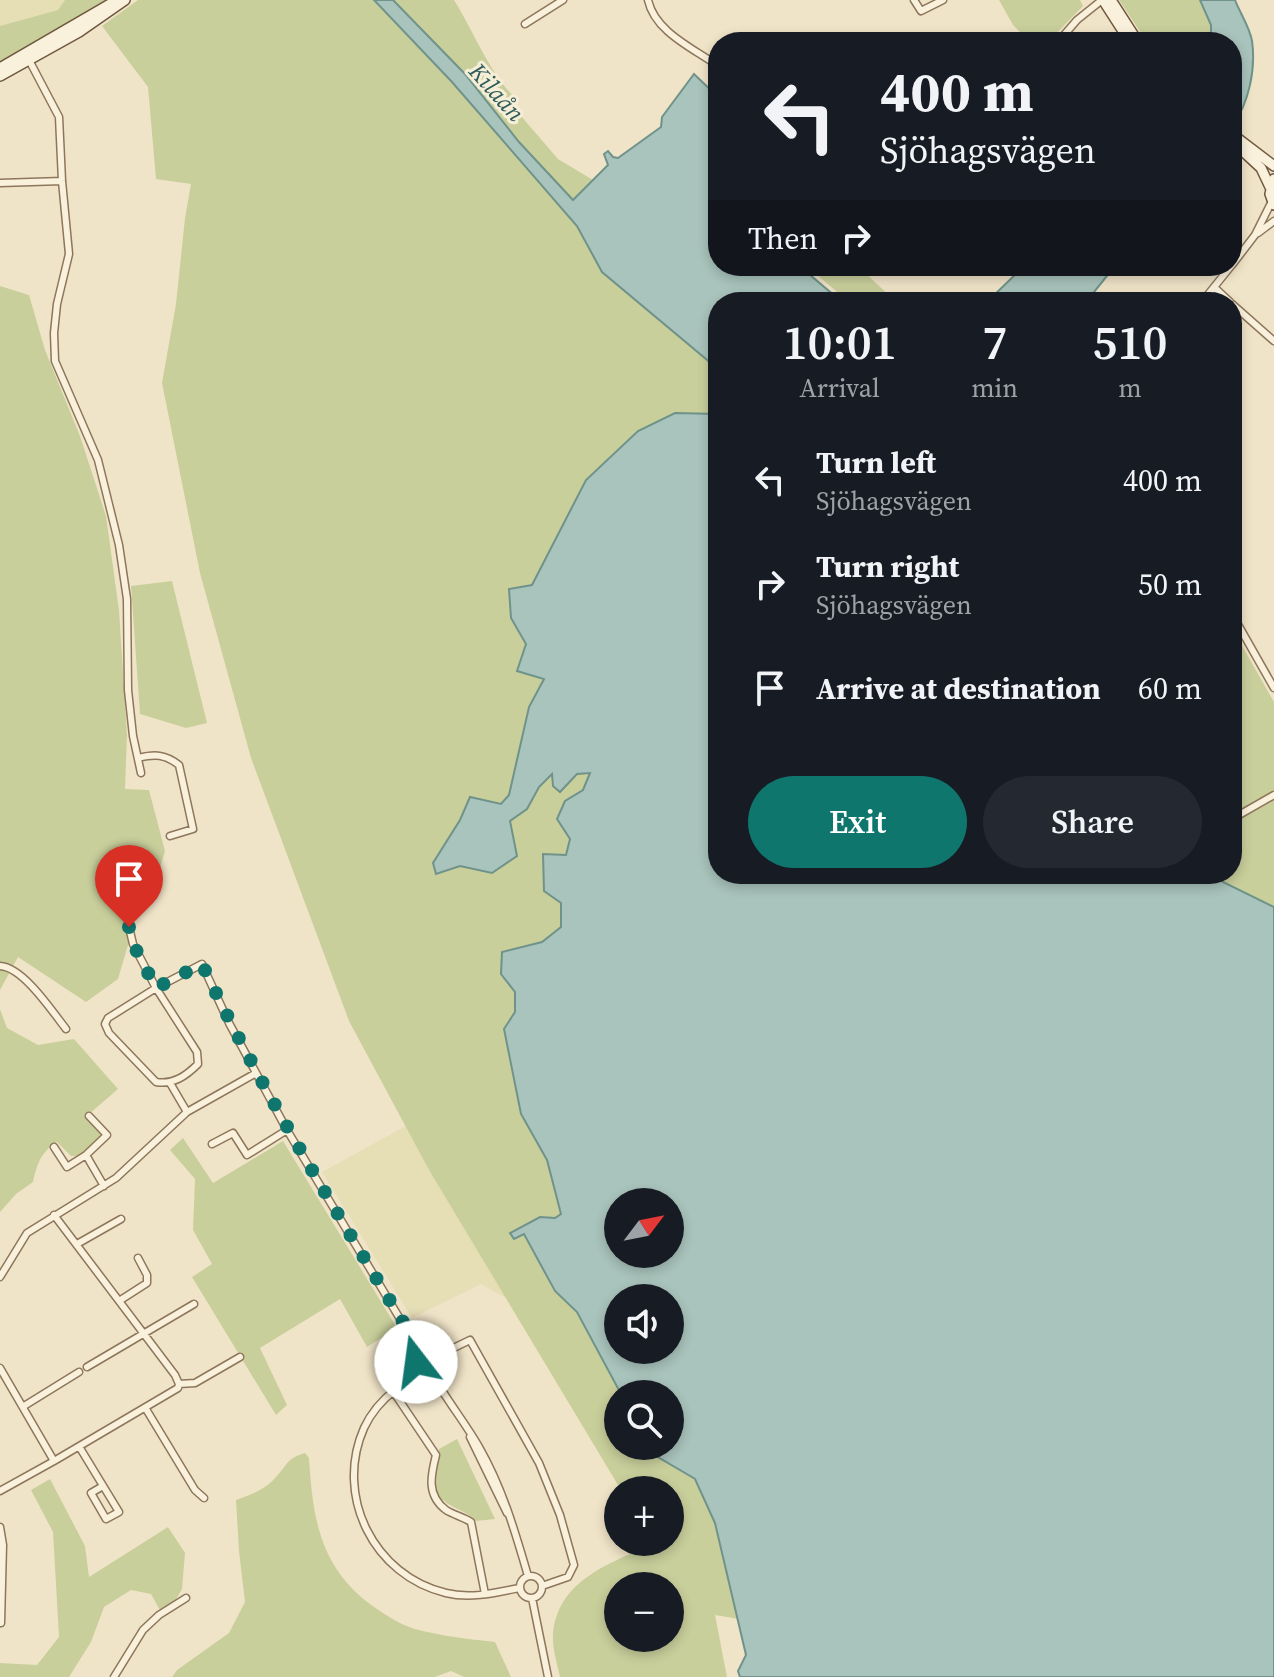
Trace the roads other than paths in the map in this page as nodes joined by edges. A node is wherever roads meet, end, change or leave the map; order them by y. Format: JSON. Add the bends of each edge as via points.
{"nodes":[{"id":1,"x":117,"y":0,"type":"edge"},
{"id":2,"x":125,"y":0,"type":"edge"},
{"id":3,"x":563,"y":0,"type":"edge"},
{"id":4,"x":648,"y":0,"type":"edge"},
{"id":5,"x":914,"y":0,"type":"edge"},
{"id":6,"x":943,"y":0,"type":"edge"},
{"id":7,"x":1102,"y":0,"type":"edge"},
{"id":8,"x":1111,"y":0,"type":"edge"},
{"id":9,"x":525,"y":24,"type":"dead end"},
{"id":10,"x":1067,"y":32,"type":"edge"},
{"id":11,"x":1123,"y":32,"type":"edge"},
{"id":12,"x":1132,"y":32,"type":"edge"},
{"id":13,"x":28,"y":58,"type":"junction"},
{"id":14,"x":708,"y":59,"type":"edge"},
{"id":15,"x":0,"y":68,"type":"edge"},
{"id":16,"x":0,"y":76,"type":"edge"},
{"id":17,"x":1242,"y":142,"type":"edge"},
{"id":18,"x":1242,"y":150,"type":"edge"},
{"id":19,"x":1274,"y":166,"type":"edge"},
{"id":20,"x":62,"y":181,"type":"junction"},
{"id":21,"x":0,"y":183,"type":"edge"},
{"id":22,"x":1272,"y":183,"type":"edge"},
{"id":23,"x":1273,"y":203,"type":"edge"},
{"id":24,"x":1274,"y":221,"type":"edge"},
{"id":25,"x":1255,"y":235,"type":"junction"},
{"id":26,"x":1242,"y":252,"type":"edge"},
{"id":27,"x":1223,"y":276,"type":"edge"},
{"id":28,"x":1214,"y":287,"type":"junction"},
{"id":29,"x":1210,"y":292,"type":"edge"},
{"id":30,"x":1219,"y":292,"type":"edge"},
{"id":31,"x":1242,"y":313,"type":"edge"},
{"id":32,"x":1274,"y":341,"type":"edge"},
{"id":33,"x":1242,"y":632,"type":"edge"},
{"id":34,"x":1274,"y":688,"type":"edge"},
{"id":35,"x":138,"y":758,"type":"junction"},
{"id":36,"x":141,"y":773,"type":"dead end"},
{"id":37,"x":1274,"y":795,"type":"edge"},
{"id":38,"x":1242,"y":813,"type":"edge"},
{"id":39,"x":170,"y":836,"type":"dead end"},
{"id":40,"x":129,"y":927,"type":"dead end"},
{"id":41,"x":0,"y":966,"type":"edge"},
{"id":42,"x":156,"y":988,"type":"junction"},
{"id":43,"x":66,"y":1029,"type":"dead end"},
{"id":44,"x":256,"y":1073,"type":"junction"},
{"id":45,"x":170,"y":1083,"type":"junction"},
{"id":46,"x":187,"y":1112,"type":"junction"},
{"id":47,"x":89,"y":1116,"type":"dead end"},
{"id":48,"x":287,"y":1130,"type":"junction"},
{"id":49,"x":212,"y":1144,"type":"dead end"},
{"id":50,"x":54,"y":1147,"type":"dead end"},
{"id":51,"x":86,"y":1155,"type":"junction"},
{"id":52,"x":104,"y":1186,"type":"junction"},
{"id":53,"x":54,"y":1215,"type":"junction"},
{"id":54,"x":121,"y":1219,"type":"dead end"},
{"id":55,"x":77,"y":1244,"type":"junction"},
{"id":56,"x":138,"y":1258,"type":"dead end"},
{"id":57,"x":0,"y":1277,"type":"edge"},
{"id":58,"x":119,"y":1301,"type":"junction"},
{"id":59,"x":194,"y":1304,"type":"dead end"},
{"id":60,"x":143,"y":1333,"type":"junction"},
{"id":61,"x":421,"y":1354,"type":"junction"},
{"id":62,"x":240,"y":1357,"type":"dead end"},
{"id":63,"x":435,"y":1357,"type":"junction"},
{"id":64,"x":87,"y":1367,"type":"dead end"},
{"id":65,"x":0,"y":1368,"type":"edge"},
{"id":66,"x":419,"y":1371,"type":"junction"},
{"id":67,"x":79,"y":1372,"type":"dead end"},
{"id":68,"x":431,"y":1372,"type":"junction"},
{"id":69,"x":179,"y":1384,"type":"junction"},
{"id":70,"x":393,"y":1391,"type":"junction"},
{"id":71,"x":24,"y":1406,"type":"junction"},
{"id":72,"x":146,"y":1409,"type":"junction"},
{"id":73,"x":80,"y":1448,"type":"junction"},
{"id":74,"x":54,"y":1461,"type":"junction"},
{"id":75,"x":103,"y":1486,"type":"junction"},
{"id":76,"x":0,"y":1491,"type":"edge"},
{"id":77,"x":204,"y":1498,"type":"dead end"},
{"id":78,"x":0,"y":1527,"type":"edge"},
{"id":79,"x":528,"y":1576,"type":"junction"},
{"id":80,"x":542,"y":1586,"type":"junction"},
{"id":81,"x":519,"y":1588,"type":"junction"},
{"id":82,"x":485,"y":1594,"type":"junction"},
{"id":83,"x":186,"y":1598,"type":"dead end"},
{"id":84,"x":532,"y":1598,"type":"junction"},
{"id":85,"x":1,"y":1623,"type":"edge"},
{"id":86,"x":114,"y":1677,"type":"edge"},
{"id":87,"x":548,"y":1677,"type":"edge"}],
"edges":[{"from":1,"to":13,"type":"main road"},
{"from":2,"to":13,"type":"main road"},
{"from":3,"to":9,"type":"street"},
{"from":4,"to":14,"type":"street","via":[[659,23]]},
{"from":5,"to":6,"type":"street","via":[[921,11]]},
{"from":7,"to":10,"type":"street"},
{"from":7,"to":11,"type":"main road"},
{"from":8,"to":12,"type":"main road"},
{"from":13,"to":15,"type":"main road"},
{"from":13,"to":16,"type":"main road"},
{"from":13,"to":20,"type":"street","via":[[59,117]]},
{"from":17,"to":19,"type":"main road"},
{"from":18,"to":22,"type":"main road"},
{"from":20,"to":21,"type":"street"},
{"from":20,"to":35,"type":"street","via":[[69,254],[57,304],[55,361],[98,460],[119,545]]},
{"from":22,"to":23,"type":"main road"},
{"from":23,"to":25,"type":"street"},
{"from":24,"to":25,"type":"street"},
{"from":25,"to":26,"type":"street"},
{"from":27,"to":28,"type":"street"},
{"from":28,"to":29,"type":"street"},
{"from":28,"to":30,"type":"street"},
{"from":31,"to":32,"type":"street"},
{"from":33,"to":34,"type":"street"},
{"from":35,"to":36,"type":"street"},
{"from":35,"to":39,"type":"street","via":[[156,753],[179,765],[193,829]]},
{"from":37,"to":38,"type":"street"},
{"from":40,"to":42,"type":"street"},
{"from":41,"to":43,"type":"street","via":[[20,973]]},
{"from":42,"to":44,"type":"street","via":[[202,964]]},
{"from":42,"to":45,"type":"street","via":[[199,1058],[192,1070]]},
{"from":42,"to":45,"type":"street","via":[[105,1024],[156,1082]]},
{"from":44,"to":46,"type":"street"},
{"from":44,"to":48,"type":"street"},
{"from":45,"to":46,"type":"street"},
{"from":46,"to":52,"type":"street"},
{"from":47,"to":51,"type":"street","via":[[107,1135]]},
{"from":48,"to":49,"type":"street","via":[[247,1155],[233,1133]]},
{"from":48,"to":61,"type":"street"},
{"from":50,"to":51,"type":"street","via":[[67,1167]]},
{"from":51,"to":52,"type":"street"},
{"from":52,"to":53,"type":"street"},
{"from":53,"to":55,"type":"street"},
{"from":53,"to":57,"type":"street","via":[[27,1233]]},
{"from":54,"to":55,"type":"street"},
{"from":55,"to":58,"type":"street"},
{"from":56,"to":58,"type":"street","via":[[147,1283]]},
{"from":58,"to":60,"type":"street"},
{"from":59,"to":60,"type":"street"},
{"from":60,"to":64,"type":"street"},
{"from":60,"to":69,"type":"street"},
{"from":61,"to":63,"type":"street"},
{"from":61,"to":66,"type":"street","via":[[416,1362]]},
{"from":62,"to":69,"type":"street","via":[[195,1383]]},
{"from":63,"to":68,"type":"street"},
{"from":63,"to":80,"type":"street","via":[[470,1340],[539,1463],[574,1565],[568,1577]]},
{"from":65,"to":71,"type":"street"},
{"from":66,"to":68,"type":"street"},
{"from":66,"to":70,"type":"street"},
{"from":67,"to":71,"type":"street"},
{"from":68,"to":79,"type":"street","via":[[493,1474]]},
{"from":69,"to":72,"type":"street"},
{"from":70,"to":82,"type":"street","via":[[434,1449],[430,1483],[439,1502],[471,1522]]},
{"from":70,"to":82,"type":"street","via":[[366,1425],[355,1457],[354,1491],[365,1528],[383,1556],[407,1577],[447,1593]]},
{"from":71,"to":74,"type":"street"},
{"from":72,"to":73,"type":"street"},
{"from":72,"to":77,"type":"street"},
{"from":73,"to":74,"type":"street"},
{"from":73,"to":75,"type":"street"},
{"from":74,"to":76,"type":"street"},
{"from":75,"to":75,"type":"street","via":[[91,1493],[106,1519],[119,1512]]},
{"from":78,"to":85,"type":"street"},
{"from":79,"to":80,"type":"street","via":[[538,1578]]},
{"from":79,"to":81,"type":"street"},
{"from":80,"to":84,"type":"street"},
{"from":81,"to":82,"type":"street"},
{"from":81,"to":84,"type":"street"},
{"from":83,"to":86,"type":"street","via":[[143,1630]]},
{"from":84,"to":87,"type":"street"}]}
